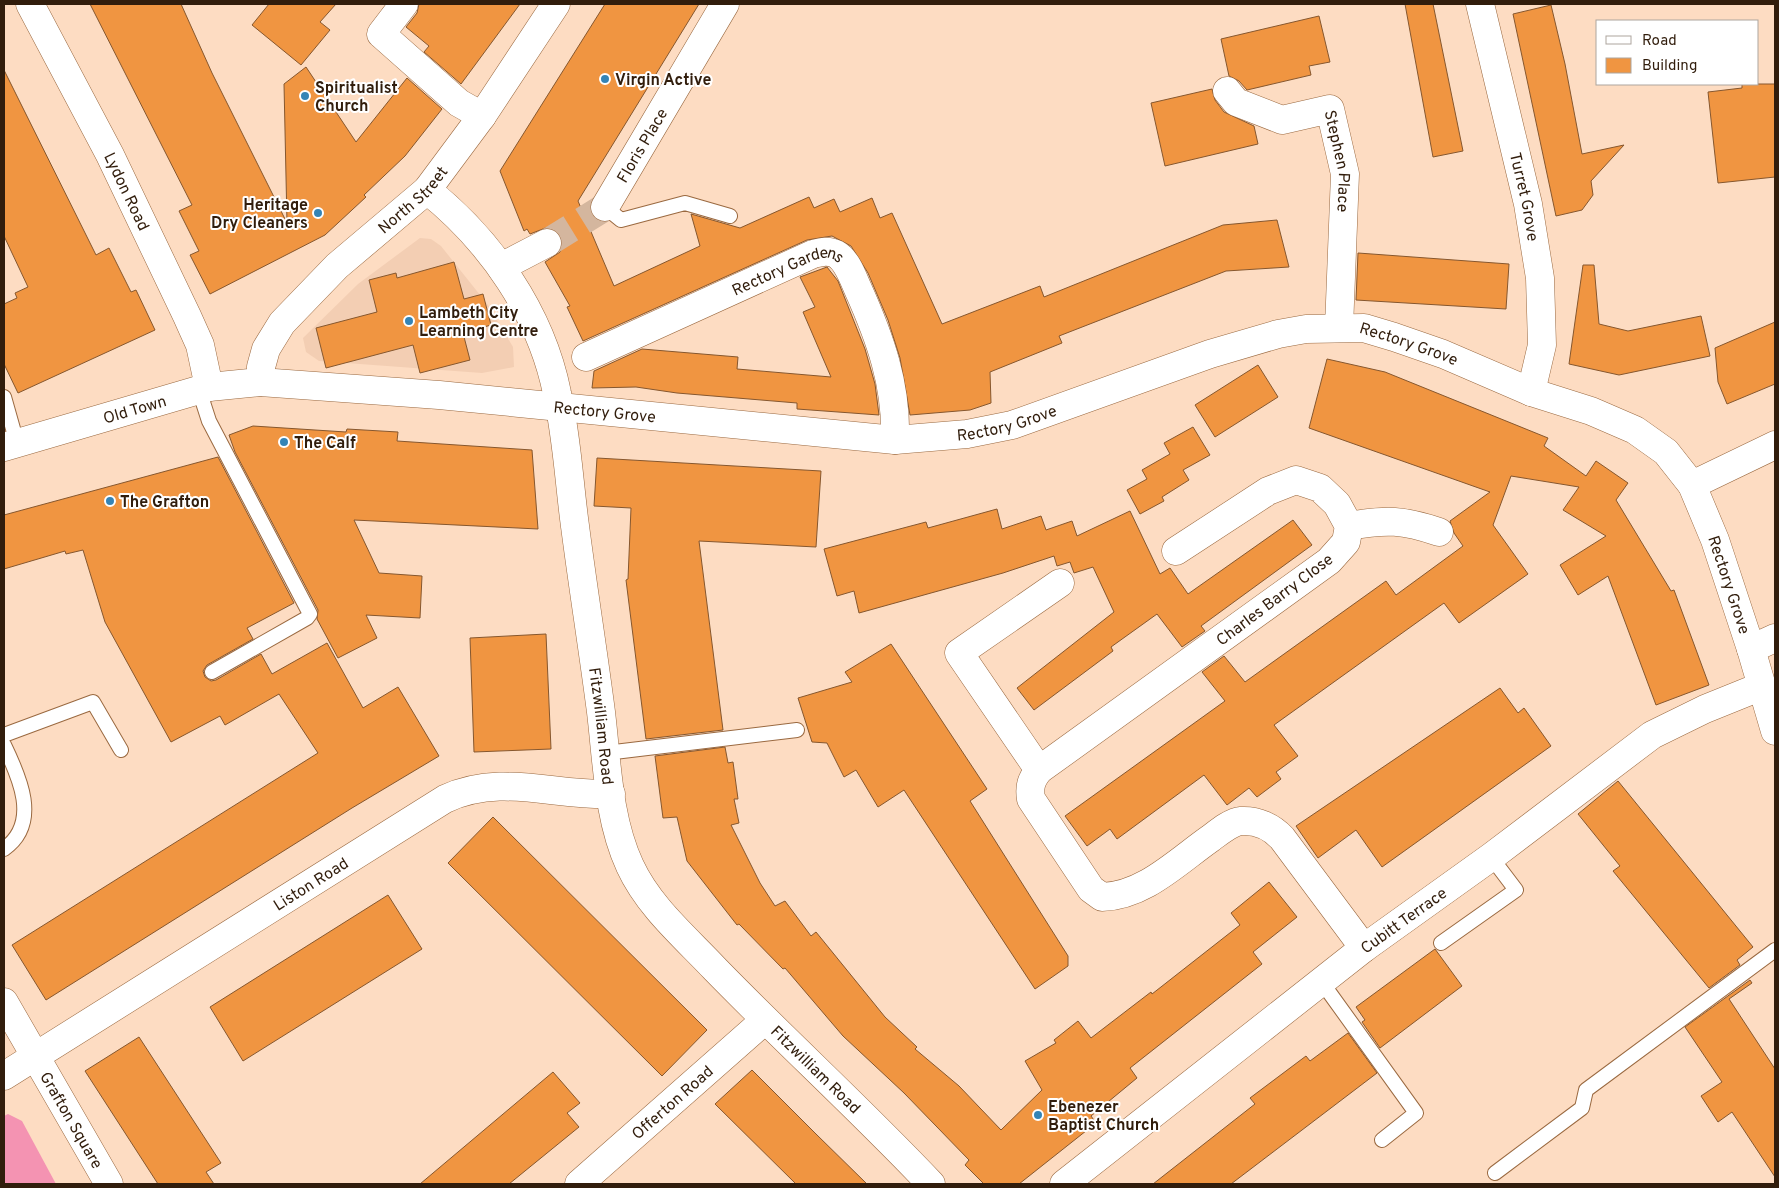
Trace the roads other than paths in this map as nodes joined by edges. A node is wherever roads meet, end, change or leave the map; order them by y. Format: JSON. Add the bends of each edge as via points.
{"nodes":[{"id":1,"x":30,"y":4,"type":"edge"},
{"id":2,"x":404,"y":4,"type":"edge"},
{"id":3,"x":556,"y":4,"type":"edge"},
{"id":4,"x":725,"y":4,"type":"edge"},
{"id":5,"x":1480,"y":4,"type":"edge"},
{"id":6,"x":1227,"y":91,"type":"dead end"},
{"id":7,"x":482,"y":116,"type":"junction"},
{"id":8,"x":427,"y":190,"type":"junction"},
{"id":9,"x":605,"y":206,"type":"joint"},
{"id":10,"x":730,"y":216,"type":"dead end"},
{"id":11,"x":547,"y":243,"type":"tunnel mouth"},
{"id":12,"x":501,"y":267,"type":"junction"},
{"id":13,"x":1339,"y":328,"type":"junction"},
{"id":14,"x":586,"y":357,"type":"dead end"},
{"id":15,"x":264,"y":382,"type":"junction"},
{"id":16,"x":204,"y":388,"type":"junction"},
{"id":17,"x":1531,"y":392,"type":"junction"},
{"id":18,"x":4,"y":397,"type":"edge"},
{"id":19,"x":560,"y":407,"type":"junction"},
{"id":20,"x":895,"y":440,"type":"junction"},
{"id":21,"x":10,"y":445,"type":"edge"},
{"id":22,"x":1775,"y":445,"type":"edge"},
{"id":23,"x":1692,"y":485,"type":"junction"},
{"id":24,"x":1349,"y":526,"type":"junction"},
{"id":25,"x":1439,"y":532,"type":"dead end"},
{"id":26,"x":1176,"y":551,"type":"dead end"},
{"id":27,"x":1060,"y":583,"type":"dead end"},
{"id":28,"x":1763,"y":644,"type":"edge"},
{"id":29,"x":212,"y":672,"type":"dead end"},
{"id":30,"x":1762,"y":686,"type":"junction"},
{"id":31,"x":797,"y":730,"type":"dead end"},
{"id":32,"x":1775,"y":731,"type":"edge"},
{"id":33,"x":4,"y":735,"type":"edge"},
{"id":34,"x":4,"y":744,"type":"edge"},
{"id":35,"x":120,"y":750,"type":"dead end"},
{"id":36,"x":606,"y":753,"type":"junction"},
{"id":37,"x":1039,"y":770,"type":"junction"},
{"id":38,"x":611,"y":794,"type":"junction"},
{"id":39,"x":4,"y":848,"type":"edge"},
{"id":40,"x":1491,"y":857,"type":"junction"},
{"id":41,"x":1441,"y":943,"type":"dead end"},
{"id":42,"x":1364,"y":948,"type":"junction"},
{"id":43,"x":1775,"y":950,"type":"edge"},
{"id":44,"x":1321,"y":981,"type":"junction"},
{"id":45,"x":4,"y":1002,"type":"edge"},
{"id":46,"x":765,"y":1020,"type":"junction"},
{"id":47,"x":34,"y":1057,"type":"junction"},
{"id":48,"x":4,"y":1076,"type":"edge"},
{"id":49,"x":1382,"y":1140,"type":"dead end"},
{"id":50,"x":1494,"y":1173,"type":"dead end"},
{"id":51,"x":109,"y":1184,"type":"edge"},
{"id":52,"x":579,"y":1184,"type":"edge"},
{"id":53,"x":931,"y":1184,"type":"edge"},
{"id":54,"x":1064,"y":1184,"type":"edge"}],
"edges":[{"from":1,"to":16,"type":"street","name":"Lydon Road","via":[[110,155],[200,345]]},
{"from":2,"to":7,"type":"street","via":[[381,34],[459,103]]},
{"from":3,"to":7,"type":"street","name":"North Street"},
{"from":4,"to":9,"type":"street","name":"Floris Place"},
{"from":5,"to":17,"type":"street","name":"Turret Grove","via":[[1528,204],[1540,278],[1542,345]]},
{"from":6,"to":13,"type":"street","name":"Stephen Place","via":[[1236,102],[1282,120],[1330,108],[1345,174]]},
{"from":7,"to":8,"type":"street","name":"North Street"},
{"from":8,"to":12,"type":"street","name":"Fitzwilliam Road","via":[[469,230]]},
{"from":8,"to":15,"type":"street","name":"North Street","via":[[337,266],[290,314],[266,349],[261,367]]},
{"from":9,"to":10,"type":"lane","via":[[621,220],[685,203]]},
{"from":11,"to":12,"type":"street"},
{"from":12,"to":19,"type":"street","name":"Fitzwilliam Road","via":[[541,341]]},
{"from":13,"to":17,"type":"street","name":"Rectory Grove","via":[[1364,328],[1394,337]]},
{"from":13,"to":20,"type":"street","name":"Rectory Grove","via":[[1306,329],[1252,341],[1012,425],[952,436]]},
{"from":14,"to":20,"type":"street","name":"Rectory Gardens","via":[[813,254],[828,251],[838,255],[848,268],[877,332],[894,398]]},
{"from":15,"to":16,"type":"street","name":"Old Town"},
{"from":15,"to":19,"type":"street","name":"Rectory Grove"},
{"from":16,"to":21,"type":"street","name":"Old Town"},
{"from":16,"to":29,"type":"lane","via":[[209,421],[310,614]]},
{"from":17,"to":23,"type":"street","name":"Rectory Grove","via":[[1591,410],[1635,430],[1666,452]]},
{"from":18,"to":21,"type":"lane"},
{"from":19,"to":20,"type":"street","name":"Rectory Grove"},
{"from":19,"to":36,"type":"street","name":"Fitzwilliam Road"},
{"from":22,"to":23,"type":"street"},
{"from":23,"to":28,"type":"street","name":"Rectory Grove"},
{"from":24,"to":25,"type":"street","via":[[1404,521]]},
{"from":24,"to":26,"type":"street","via":[[1337,504],[1320,488],[1296,480],[1268,491]]},
{"from":24,"to":37,"type":"street","name":"Charles Barry Close","via":[[1346,542],[1329,561]]},
{"from":27,"to":37,"type":"street","via":[[959,653]]},
{"from":28,"to":30,"type":"street","name":"Rectory Grove"},
{"from":30,"to":32,"type":"street","name":"Rectory Grove"},
{"from":30,"to":40,"type":"street","name":"Cubitt Terrace","via":[[1652,735]]},
{"from":31,"to":36,"type":"lane"},
{"from":33,"to":35,"type":"lane","via":[[93,702]]},
{"from":34,"to":39,"type":"lane","via":[[24,792],[25,809],[15,838]]},
{"from":36,"to":38,"type":"street","name":"Fitzwilliam Road"},
{"from":37,"to":42,"type":"street","via":[[1029,788],[1031,799],[1091,889],[1102,897],[1130,893],[1223,829],[1240,821],[1259,823],[1282,838]]},
{"from":38,"to":46,"type":"street","name":"Fitzwilliam Road","via":[[622,848],[638,881],[660,912]]},
{"from":38,"to":47,"type":"street","name":"Liston Road","via":[[490,785],[460,792]]},
{"from":40,"to":41,"type":"lane","via":[[1516,890]]},
{"from":40,"to":42,"type":"street","name":"Cubitt Terrace"},
{"from":42,"to":44,"type":"street","name":"Cubitt Terrace"},
{"from":43,"to":50,"type":"lane","via":[[1586,1090],[1582,1108]]},
{"from":44,"to":49,"type":"lane","via":[[1416,1113]]},
{"from":44,"to":54,"type":"street","name":"Cubitt Terrace"},
{"from":45,"to":47,"type":"street","name":"Grafton Square"},
{"from":46,"to":52,"type":"street","name":"Offerton Road"},
{"from":46,"to":53,"type":"street","name":"Fitzwilliam Road","via":[[873,1123]]},
{"from":47,"to":48,"type":"street","name":"Grafton Square"},
{"from":47,"to":51,"type":"street","name":"Grafton Square"}]}
